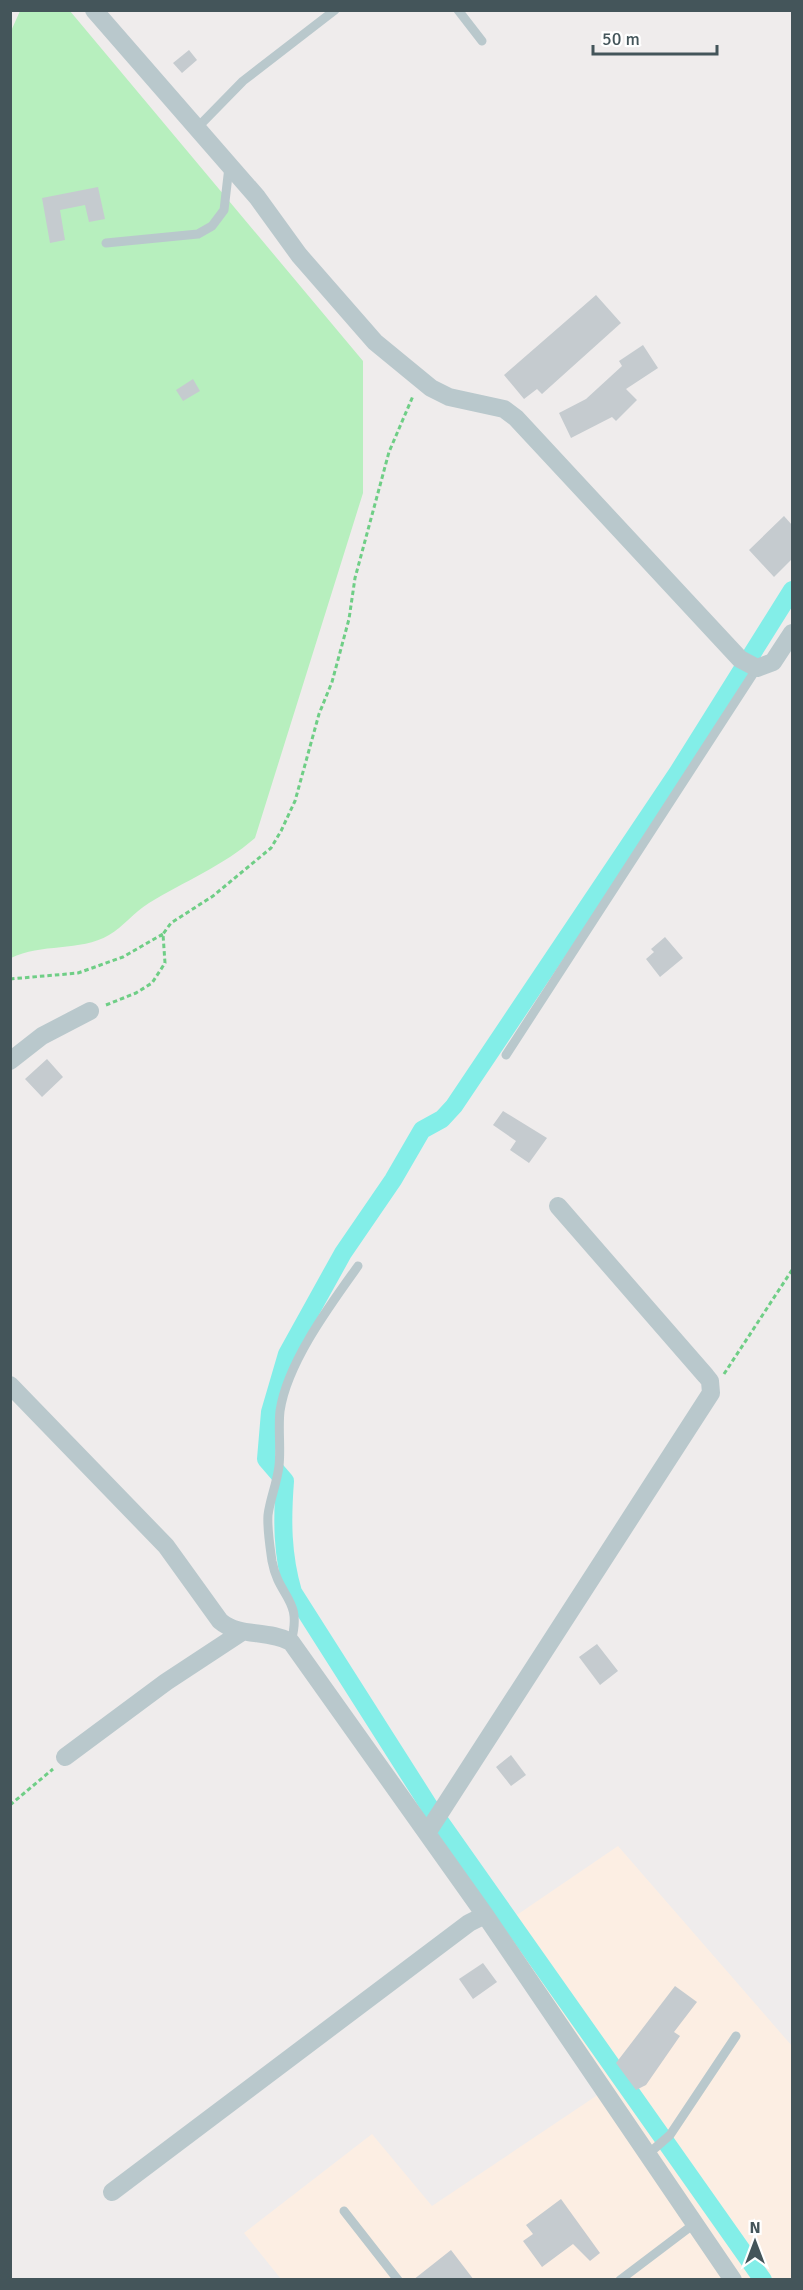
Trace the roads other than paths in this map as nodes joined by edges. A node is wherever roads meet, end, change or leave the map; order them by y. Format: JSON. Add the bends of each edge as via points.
{"nodes":[{"id":1,"x":94,"y":10,"type":"edge"},
{"id":2,"x":336,"y":10,"type":"edge"},
{"id":3,"x":458,"y":10,"type":"edge"},
{"id":4,"x":482,"y":41,"type":"dead end"},
{"id":5,"x":197,"y":128,"type":"junction"},
{"id":6,"x":229,"y":165,"type":"junction"},
{"id":7,"x":106,"y":243,"type":"dead end"},
{"id":8,"x":792,"y":633,"type":"edge"},
{"id":9,"x":749,"y":664,"type":"junction"},
{"id":10,"x":90,"y":1011,"type":"road end"},
{"id":11,"x":506,"y":1055,"type":"dead end"},
{"id":12,"x":10,"y":1061,"type":"edge"},
{"id":13,"x":558,"y":1206,"type":"dead end"},
{"id":14,"x":358,"y":1266,"type":"dead end"},
{"id":15,"x":10,"y":1385,"type":"edge"},
{"id":16,"x":242,"y":1632,"type":"junction"},
{"id":17,"x":291,"y":1642,"type":"junction"},
{"id":18,"x":65,"y":1757,"type":"road end"},
{"id":19,"x":427,"y":1833,"type":"junction"},
{"id":20,"x":485,"y":1915,"type":"junction"},
{"id":21,"x":736,"y":2036,"type":"dead end"},
{"id":22,"x":653,"y":2151,"type":"junction"},
{"id":23,"x":112,"y":2192,"type":"dead end"},
{"id":24,"x":344,"y":2211,"type":"dead end"},
{"id":25,"x":694,"y":2224,"type":"junction"},
{"id":26,"x":398,"y":2280,"type":"edge"},
{"id":27,"x":620,"y":2280,"type":"edge"},
{"id":28,"x":734,"y":2280,"type":"edge"}],
"edges":[{"from":1,"to":5,"type":"street"},
{"from":2,"to":5,"type":"lane","via":[[243,81]]},
{"from":3,"to":4,"type":"lane"},
{"from":5,"to":6,"type":"street"},
{"from":6,"to":7,"type":"lane","via":[[224,210],[212,226],[198,234]]},
{"from":6,"to":9,"type":"street","via":[[299,255],[375,342],[449,397],[504,409],[516,418]]},
{"from":8,"to":9,"type":"street","via":[[773,662]]},
{"from":9,"to":11,"type":"lane"},
{"from":10,"to":12,"type":"street","via":[[42,1036]]},
{"from":13,"to":19,"type":"street","via":[[706,1376],[711,1393]]},
{"from":14,"to":17,"type":"lane","via":[[295,1366],[280,1409],[279,1466],[268,1516],[277,1581],[295,1611]]},
{"from":15,"to":16,"type":"street","via":[[166,1545],[220,1621]]},
{"from":16,"to":17,"type":"street","via":[[269,1633]]},
{"from":16,"to":18,"type":"street"},
{"from":17,"to":19,"type":"street"},
{"from":19,"to":20,"type":"street"},
{"from":20,"to":22,"type":"street"},
{"from":20,"to":23,"type":"street","via":[[469,1923]]},
{"from":21,"to":22,"type":"lane","via":[[670,2135]]},
{"from":22,"to":25,"type":"street"},
{"from":24,"to":26,"type":"lane"},
{"from":25,"to":27,"type":"lane"},
{"from":25,"to":28,"type":"street"}]}
